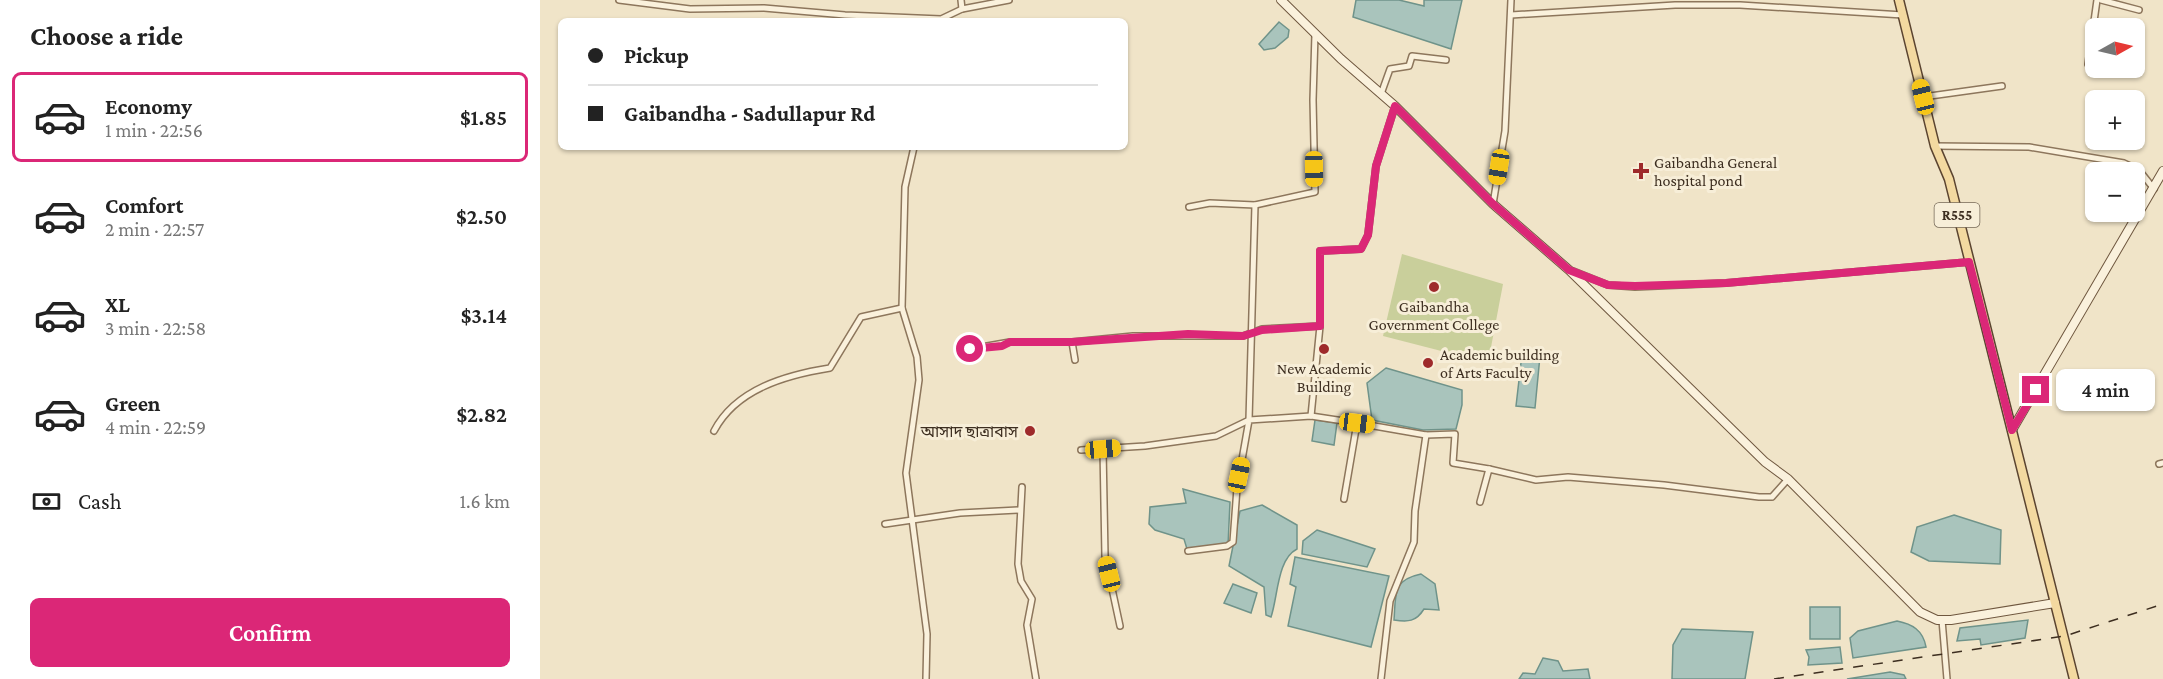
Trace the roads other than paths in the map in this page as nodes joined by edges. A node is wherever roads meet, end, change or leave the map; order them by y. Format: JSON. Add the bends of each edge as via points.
{"nodes":[{"id":1,"x":619,"y":0,"type":"edge"},
{"id":2,"x":961,"y":0,"type":"edge"},
{"id":3,"x":1009,"y":0,"type":"edge"},
{"id":4,"x":1281,"y":0,"type":"edge"},
{"id":5,"x":1511,"y":0,"type":"edge"},
{"id":6,"x":1899,"y":0,"type":"edge"},
{"id":7,"x":2099,"y":0,"type":"edge"},
{"id":8,"x":962,"y":9,"type":"junction"},
{"id":9,"x":2139,"y":10,"type":"dead end"},
{"id":10,"x":1511,"y":15,"type":"junction"},
{"id":11,"x":1902,"y":15,"type":"junction"},
{"id":12,"x":903,"y":18,"type":"edge"},
{"id":13,"x":945,"y":18,"type":"edge"},
{"id":14,"x":2096,"y":18,"type":"edge"},
{"id":15,"x":1315,"y":34,"type":"junction"},
{"id":16,"x":1446,"y":60,"type":"dead end"},
{"id":17,"x":2001,"y":86,"type":"dead end"},
{"id":18,"x":1381,"y":93,"type":"junction"},
{"id":19,"x":1923,"y":97,"type":"junction"},
{"id":20,"x":1395,"y":106,"type":"junction"},
{"id":21,"x":1935,"y":146,"type":"junction"},
{"id":22,"x":913,"y":150,"type":"edge"},
{"id":23,"x":2163,"y":171,"type":"edge"},
{"id":24,"x":2154,"y":189,"type":"junction"},
{"id":25,"x":1493,"y":204,"type":"junction"},
{"id":26,"x":1255,"y":205,"type":"junction"},
{"id":27,"x":1189,"y":207,"type":"dead end"},
{"id":28,"x":1969,"y":262,"type":"junction"},
{"id":29,"x":1569,"y":270,"type":"junction"},
{"id":30,"x":902,"y":308,"type":"junction"},
{"id":31,"x":1320,"y":326,"type":"junction"},
{"id":32,"x":1252,"y":333,"type":"junction"},
{"id":33,"x":1072,"y":342,"type":"junction"},
{"id":34,"x":970,"y":349,"type":"dead end"},
{"id":35,"x":1075,"y":360,"type":"dead end"},
{"id":36,"x":1311,"y":416,"type":"junction"},
{"id":37,"x":1249,"y":420,"type":"junction"},
{"id":38,"x":1357,"y":423,"type":"junction"},
{"id":39,"x":714,"y":430,"type":"dead end"},
{"id":40,"x":2012,"y":430,"type":"junction"},
{"id":41,"x":1425,"y":435,"type":"junction"},
{"id":42,"x":1103,"y":449,"type":"junction"},
{"id":43,"x":1081,"y":450,"type":"dead end"},
{"id":44,"x":1489,"y":470,"type":"junction"},
{"id":45,"x":1788,"y":479,"type":"junction"},
{"id":46,"x":1023,"y":487,"type":"dead end"},
{"id":47,"x":1344,"y":499,"type":"dead end"},
{"id":48,"x":1480,"y":502,"type":"dead end"},
{"id":49,"x":1019,"y":510,"type":"junction"},
{"id":50,"x":913,"y":519,"type":"junction"},
{"id":51,"x":885,"y":524,"type":"dead end"},
{"id":52,"x":1188,"y":551,"type":"dead end"},
{"id":53,"x":2055,"y":603,"type":"junction"},
{"id":54,"x":1942,"y":620,"type":"junction"},
{"id":55,"x":1120,"y":626,"type":"dead end"},
{"id":56,"x":927,"y":679,"type":"edge"},
{"id":57,"x":1036,"y":679,"type":"edge"},
{"id":58,"x":1381,"y":679,"type":"edge"},
{"id":59,"x":1947,"y":679,"type":"edge"},
{"id":60,"x":2074,"y":679,"type":"edge"}],
"edges":[{"from":1,"to":12,"type":"street","via":[[690,9],[764,8]]},
{"from":2,"to":8,"type":"street"},
{"from":3,"to":8,"type":"street"},
{"from":4,"to":15,"type":"main road"},
{"from":5,"to":10,"type":"street"},
{"from":6,"to":11,"type":"main road","number":"R555"},
{"from":7,"to":9,"type":"street"},
{"from":7,"to":14,"type":"street"},
{"from":8,"to":13,"type":"street"},
{"from":10,"to":11,"type":"street","via":[[1740,5]]},
{"from":10,"to":25,"type":"street","via":[[1505,131]]},
{"from":11,"to":19,"type":"main road","number":"R555"},
{"from":15,"to":18,"type":"main road"},
{"from":15,"to":26,"type":"street","via":[[1315,192]]},
{"from":16,"to":18,"type":"street","via":[[1412,56],[1408,66],[1390,69]]},
{"from":17,"to":19,"type":"street"},
{"from":18,"to":20,"type":"main road"},
{"from":19,"to":21,"type":"main road","number":"R555"},
{"from":20,"to":25,"type":"main road"},
{"from":20,"to":31,"type":"street","via":[[1376,166],[1368,235],[1361,249],[1320,251]]},
{"from":21,"to":24,"type":"street","via":[[2029,147],[2124,163],[2139,170]]},
{"from":21,"to":28,"type":"main road","number":"R555","via":[[1949,179]]},
{"from":22,"to":30,"type":"street","via":[[905,187]]},
{"from":23,"to":24,"type":"main road"},
{"from":24,"to":40,"type":"main road"},
{"from":25,"to":29,"type":"main road"},
{"from":26,"to":27,"type":"street","via":[[1210,203]]},
{"from":26,"to":32,"type":"street"},
{"from":28,"to":29,"type":"street","via":[[1726,283],[1635,286],[1608,285]]},
{"from":28,"to":40,"type":"main road","number":"R555"},
{"from":29,"to":45,"type":"main road","via":[[1765,462]]},
{"from":30,"to":39,"type":"street","via":[[861,317],[830,368],[780,381],[741,398]]},
{"from":30,"to":50,"type":"street","via":[[917,357],[919,380],[906,473]]},
{"from":31,"to":32,"type":"street"},
{"from":31,"to":36,"type":"street"},
{"from":32,"to":33,"type":"street"},
{"from":32,"to":37,"type":"street"},
{"from":33,"to":34,"type":"street","via":[[1010,342]]},
{"from":33,"to":35,"type":"street"},
{"from":36,"to":37,"type":"street"},
{"from":36,"to":38,"type":"street"},
{"from":37,"to":42,"type":"street","via":[[1216,436]]},
{"from":37,"to":52,"type":"street","via":[[1237,488],[1233,542]]},
{"from":38,"to":41,"type":"street"},
{"from":38,"to":47,"type":"street"},
{"from":40,"to":53,"type":"main road","number":"R555"},
{"from":41,"to":44,"type":"street","via":[[1455,434],[1453,463]]},
{"from":41,"to":58,"type":"street","via":[[1414,542],[1390,601]]},
{"from":42,"to":43,"type":"street"},
{"from":42,"to":55,"type":"street","via":[[1105,556]]},
{"from":44,"to":45,"type":"street","via":[[1536,480],[1568,477],[1759,497],[1772,496]]},
{"from":44,"to":48,"type":"street"},
{"from":45,"to":54,"type":"main road","via":[[1920,612]]},
{"from":46,"to":49,"type":"street"},
{"from":49,"to":50,"type":"street"},
{"from":49,"to":57,"type":"street","via":[[1018,564],[1021,581],[1032,599],[1027,625]]},
{"from":50,"to":51,"type":"street"},
{"from":50,"to":56,"type":"street","via":[[927,634]]},
{"from":53,"to":54,"type":"main road"},
{"from":53,"to":60,"type":"main road","number":"R555"},
{"from":54,"to":59,"type":"street"}]}
